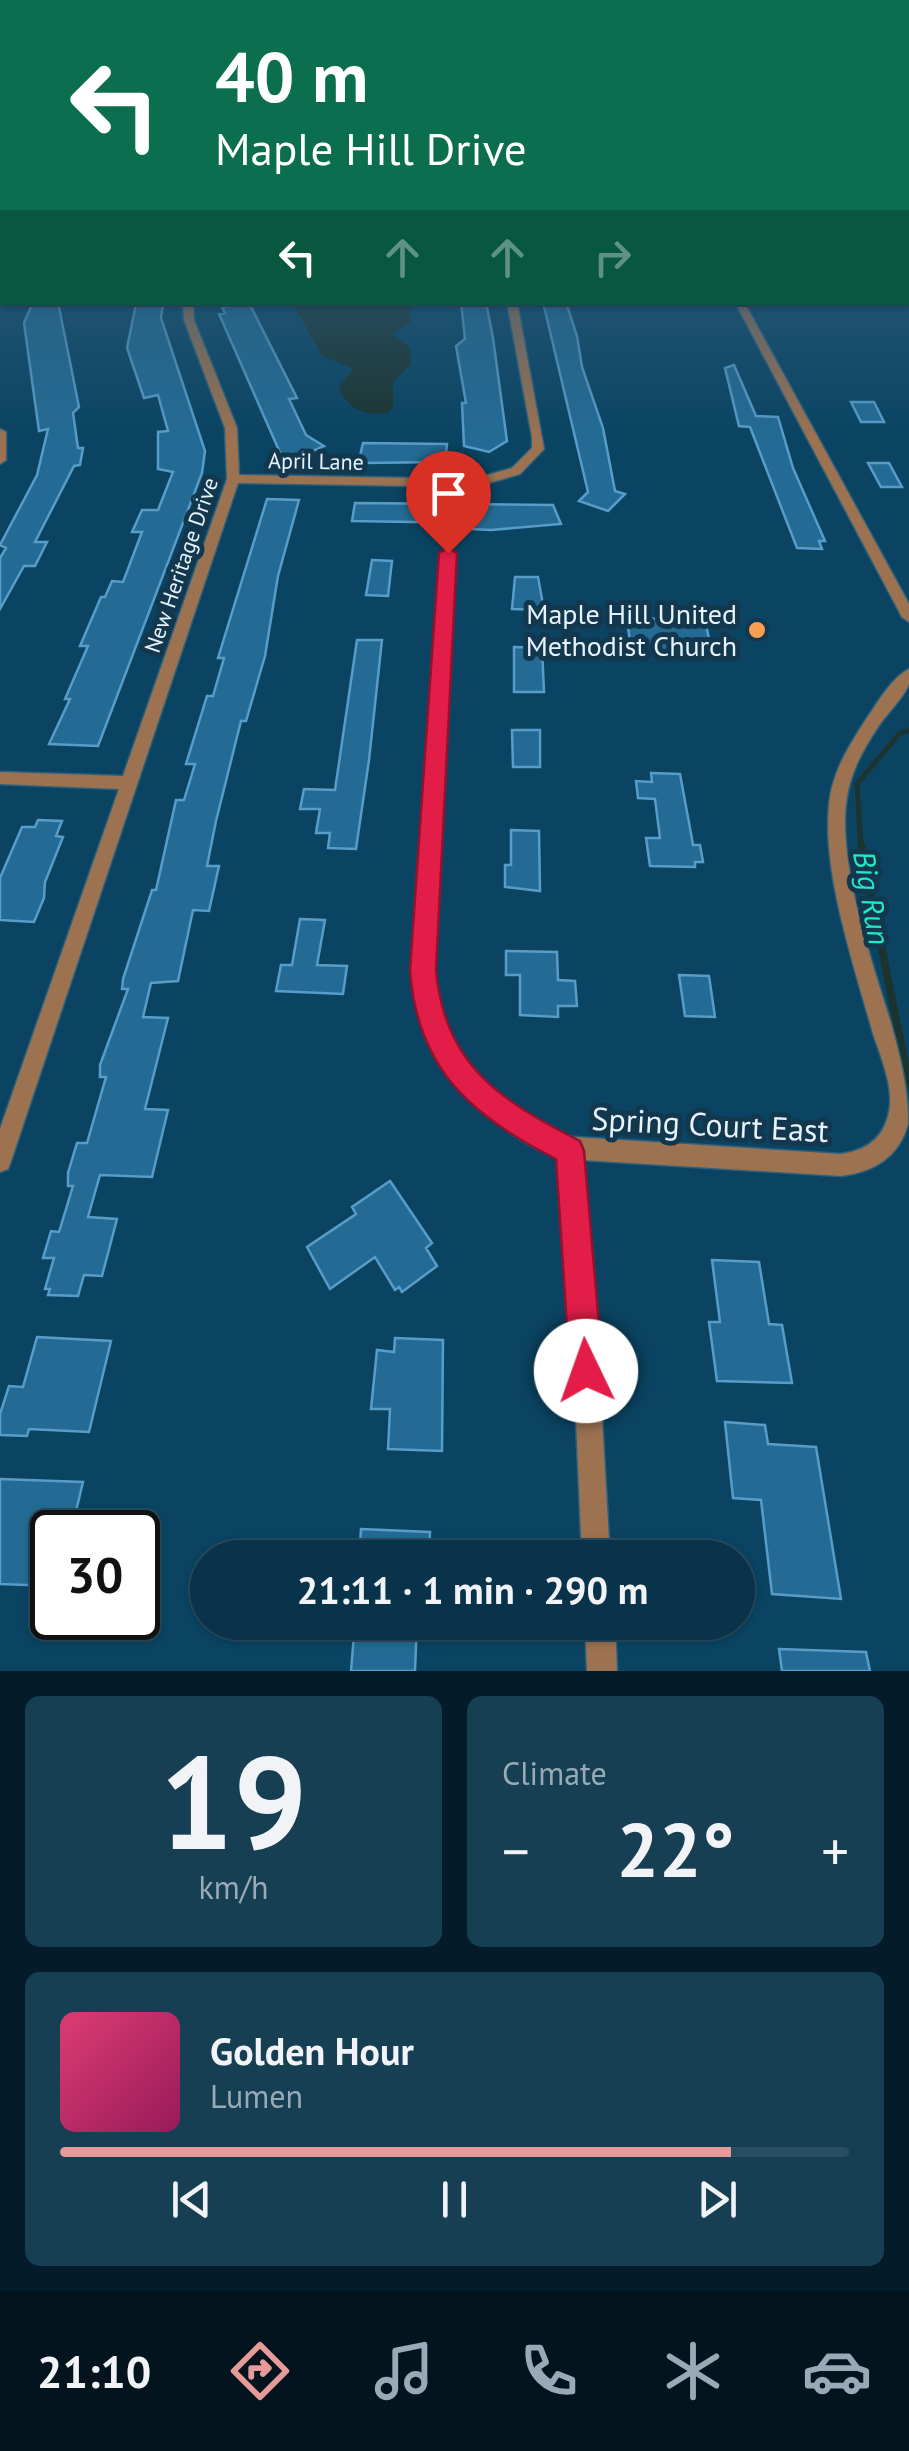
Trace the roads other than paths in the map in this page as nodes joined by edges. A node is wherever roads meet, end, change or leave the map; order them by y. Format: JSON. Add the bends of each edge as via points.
{"nodes":[{"id":1,"x":188,"y":305,"type":"edge"},
{"id":2,"x":513,"y":305,"type":"edge"},
{"id":3,"x":741,"y":305,"type":"edge"},
{"id":4,"x":0,"y":432,"type":"edge"},
{"id":5,"x":0,"y":460,"type":"edge"},
{"id":6,"x":516,"y":471,"type":"junction"},
{"id":7,"x":232,"y":478,"type":"junction"},
{"id":8,"x":532,"y":480,"type":"dead end"},
{"id":9,"x":448,"y":553,"type":"dead end"},
{"id":10,"x":909,"y":618,"type":"edge"},
{"id":11,"x":909,"y":674,"type":"edge"},
{"id":12,"x":0,"y":778,"type":"edge"},
{"id":13,"x":128,"y":784,"type":"junction"},
{"id":14,"x":570,"y":1151,"type":"junction"},
{"id":15,"x":0,"y":1162,"type":"edge"},
{"id":16,"x":595,"y":1540,"type":"edge"},
{"id":17,"x":601,"y":1640,"type":"edge"},
{"id":18,"x":602,"y":1671,"type":"edge"}],
"edges":[{"from":1,"to":7,"type":"street","name":"New Heritage Drive","via":[[234,441]]},
{"from":2,"to":6,"type":"street","via":[[538,437],[538,449]]},
{"from":3,"to":10,"type":"street"},
{"from":4,"to":5,"type":"street"},
{"from":6,"to":7,"type":"street","name":"April Lane","via":[[461,484]]},
{"from":6,"to":8,"type":"street"},
{"from":7,"to":13,"type":"street","name":"New Heritage Drive"},
{"from":9,"to":14,"type":"street","via":[[426,1002],[445,1054],[475,1091],[515,1123]]},
{"from":11,"to":14,"type":"street","name":"Spring Court East","via":[[856,749],[834,816],[838,857],[901,1094],[896,1134],[879,1152],[850,1164]]},
{"from":12,"to":13,"type":"street"},
{"from":13,"to":15,"type":"street","name":"New Heritage Drive"},
{"from":14,"to":16,"type":"street"},
{"from":17,"to":18,"type":"street"}]}
